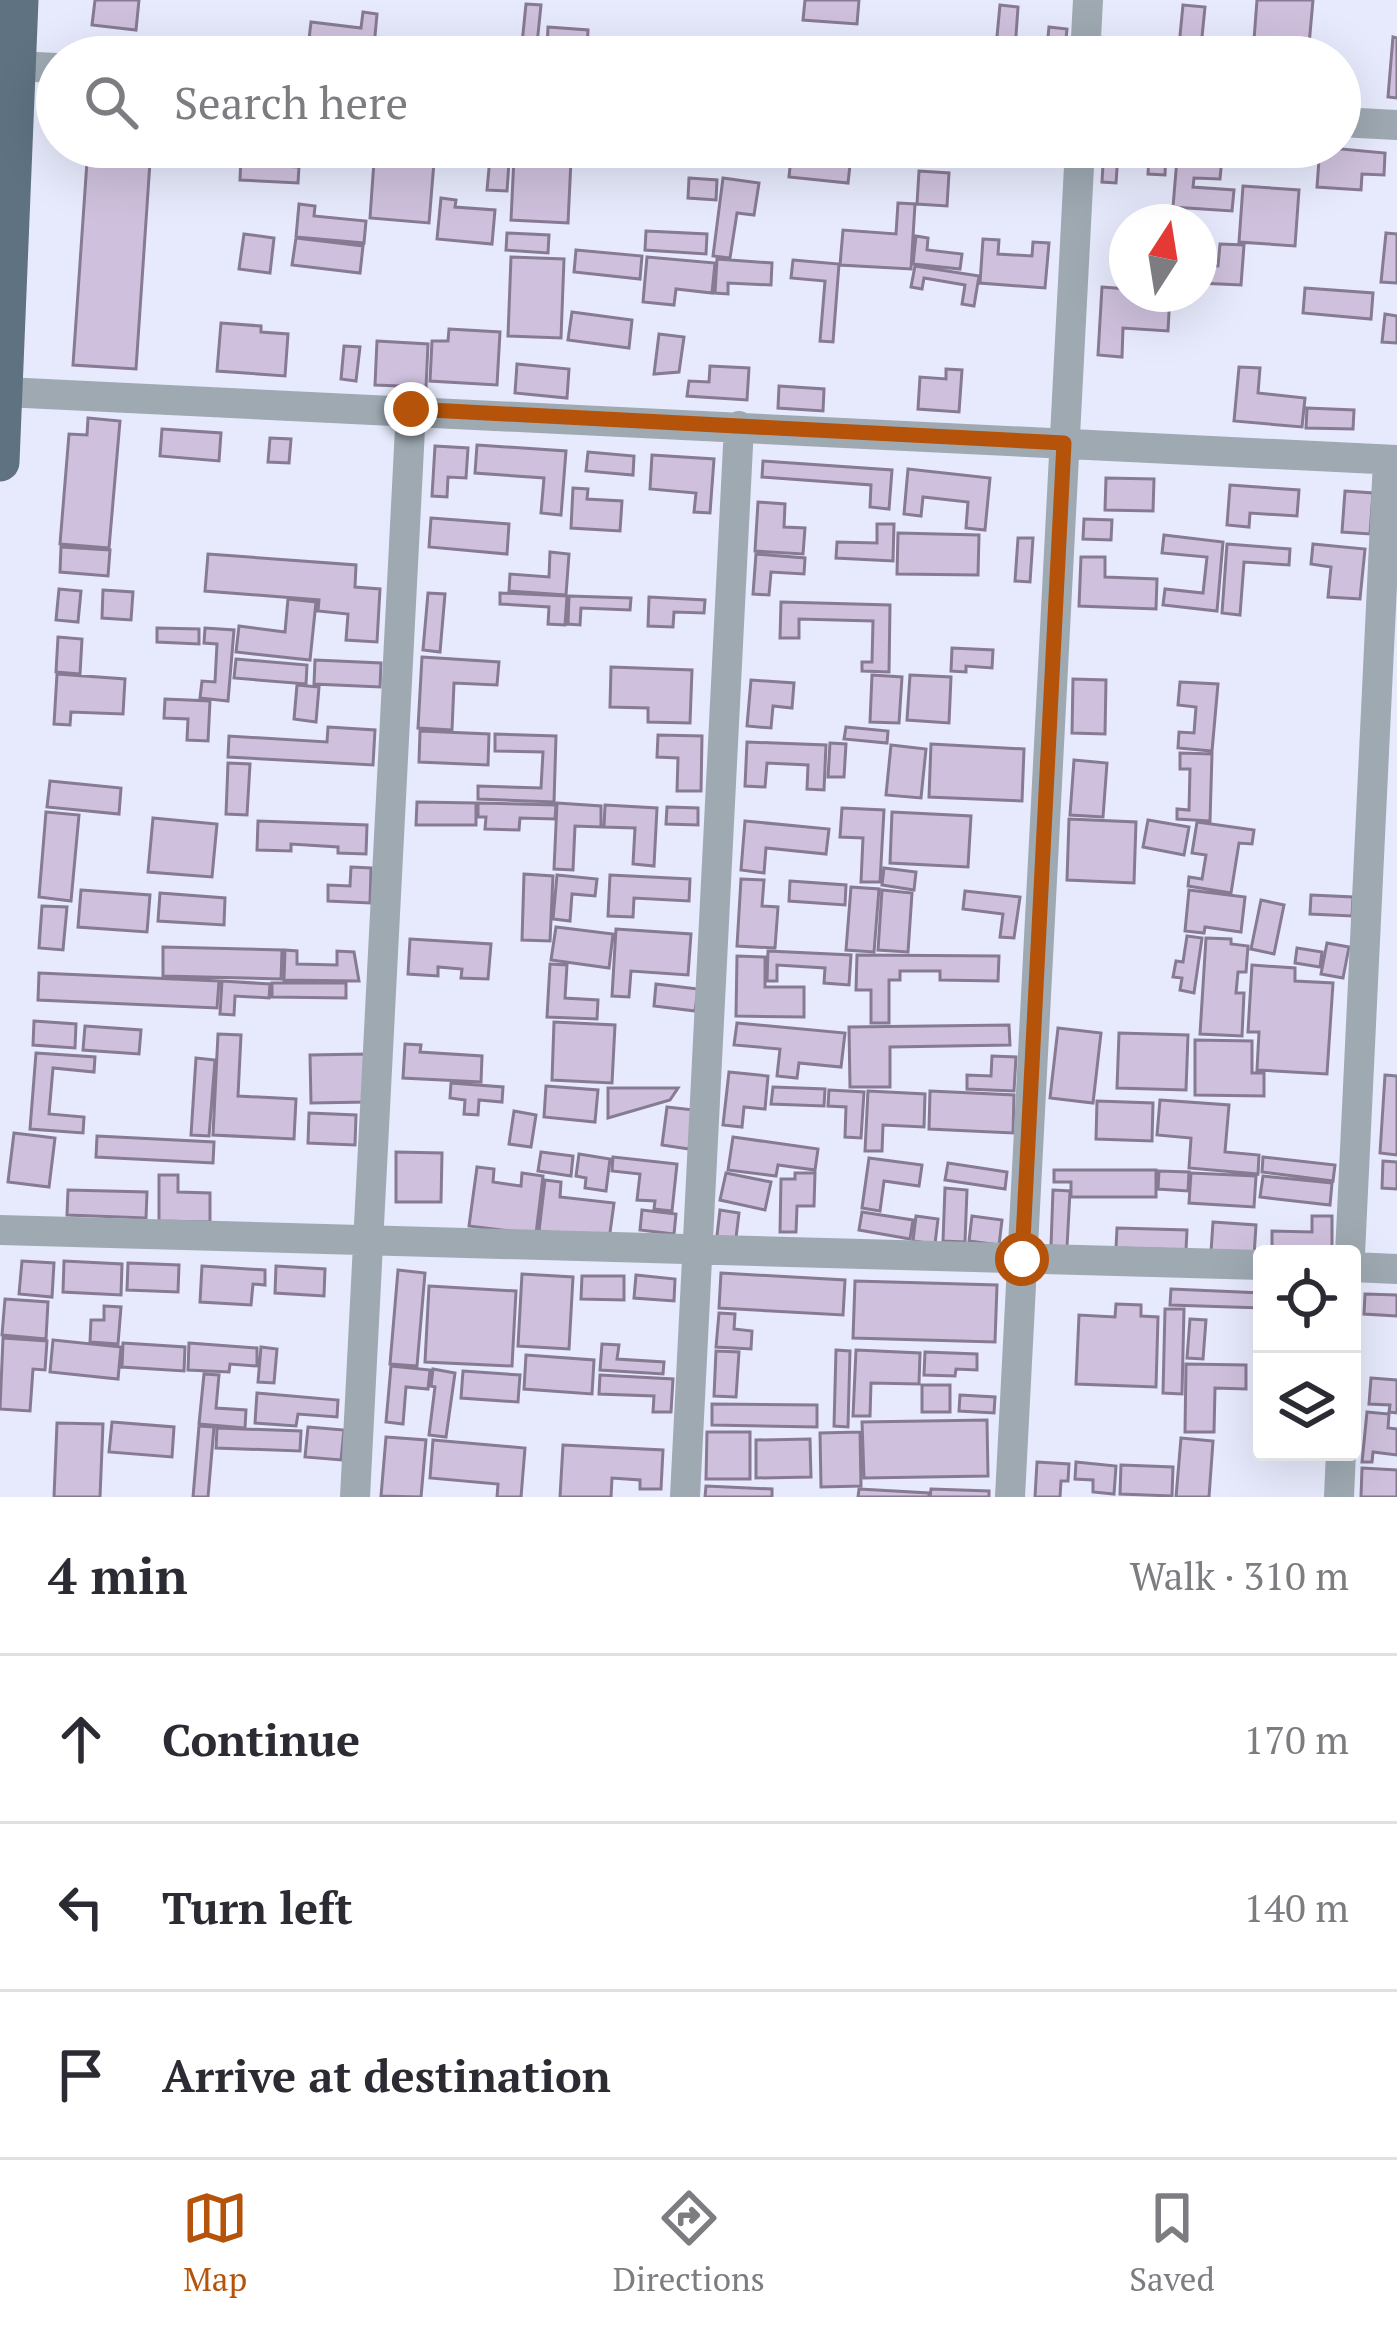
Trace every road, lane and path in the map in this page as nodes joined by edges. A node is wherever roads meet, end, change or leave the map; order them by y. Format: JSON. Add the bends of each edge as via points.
{"nodes":[{"id":1,"x":19,"y":0,"type":"edge"},
{"id":2,"x":1088,"y":0,"type":"edge"},
{"id":3,"x":1086,"y":36,"type":"edge"},
{"id":4,"x":14,"y":66,"type":"junction"},
{"id":5,"x":36,"y":67,"type":"edge"},
{"id":6,"x":1361,"y":123,"type":"edge"},
{"id":7,"x":1397,"y":125,"type":"edge"},
{"id":8,"x":1079,"y":168,"type":"edge"},
{"id":9,"x":3,"y":330,"type":"edge"},
{"id":10,"x":5,"y":392,"type":"junction"},
{"id":11,"x":411,"y":409,"type":"junction"},
{"id":12,"x":739,"y":426,"type":"junction"},
{"id":13,"x":1064,"y":443,"type":"junction"},
{"id":14,"x":1393,"y":460,"type":"edge"},
{"id":15,"x":0,"y":462,"type":"edge"},
{"id":16,"x":0,"y":1230,"type":"edge"},
{"id":17,"x":368,"y":1243,"type":"junction"},
{"id":18,"x":1350,"y":1245,"type":"edge"},
{"id":19,"x":697,"y":1251,"type":"junction"},
{"id":20,"x":1022,"y":1259,"type":"junction"},
{"id":21,"x":1253,"y":1265,"type":"edge"},
{"id":22,"x":1361,"y":1268,"type":"edge"},
{"id":23,"x":1397,"y":1269,"type":"edge"},
{"id":24,"x":1341,"y":1461,"type":"edge"},
{"id":25,"x":355,"y":1497,"type":"edge"},
{"id":26,"x":685,"y":1497,"type":"edge"},
{"id":27,"x":1010,"y":1497,"type":"edge"},
{"id":28,"x":1339,"y":1497,"type":"edge"}],
"edges":[{"from":1,"to":4,"type":"main road"},
{"from":2,"to":3,"type":"street"},
{"from":4,"to":5,"type":"street"},
{"from":4,"to":9,"type":"main road"},
{"from":6,"to":7,"type":"street"},
{"from":8,"to":13,"type":"street"},
{"from":9,"to":10,"type":"main road"},
{"from":10,"to":11,"type":"street"},
{"from":10,"to":15,"type":"main road"},
{"from":11,"to":12,"type":"street"},
{"from":11,"to":17,"type":"street"},
{"from":12,"to":13,"type":"street"},
{"from":12,"to":19,"type":"street"},
{"from":13,"to":14,"type":"street"},
{"from":13,"to":20,"type":"street"},
{"from":14,"to":18,"type":"street"},
{"from":16,"to":17,"type":"street"},
{"from":17,"to":19,"type":"street"},
{"from":17,"to":25,"type":"street"},
{"from":19,"to":20,"type":"street"},
{"from":19,"to":26,"type":"street"},
{"from":20,"to":21,"type":"street"},
{"from":20,"to":27,"type":"street"},
{"from":22,"to":23,"type":"street"},
{"from":24,"to":28,"type":"street"}]}
